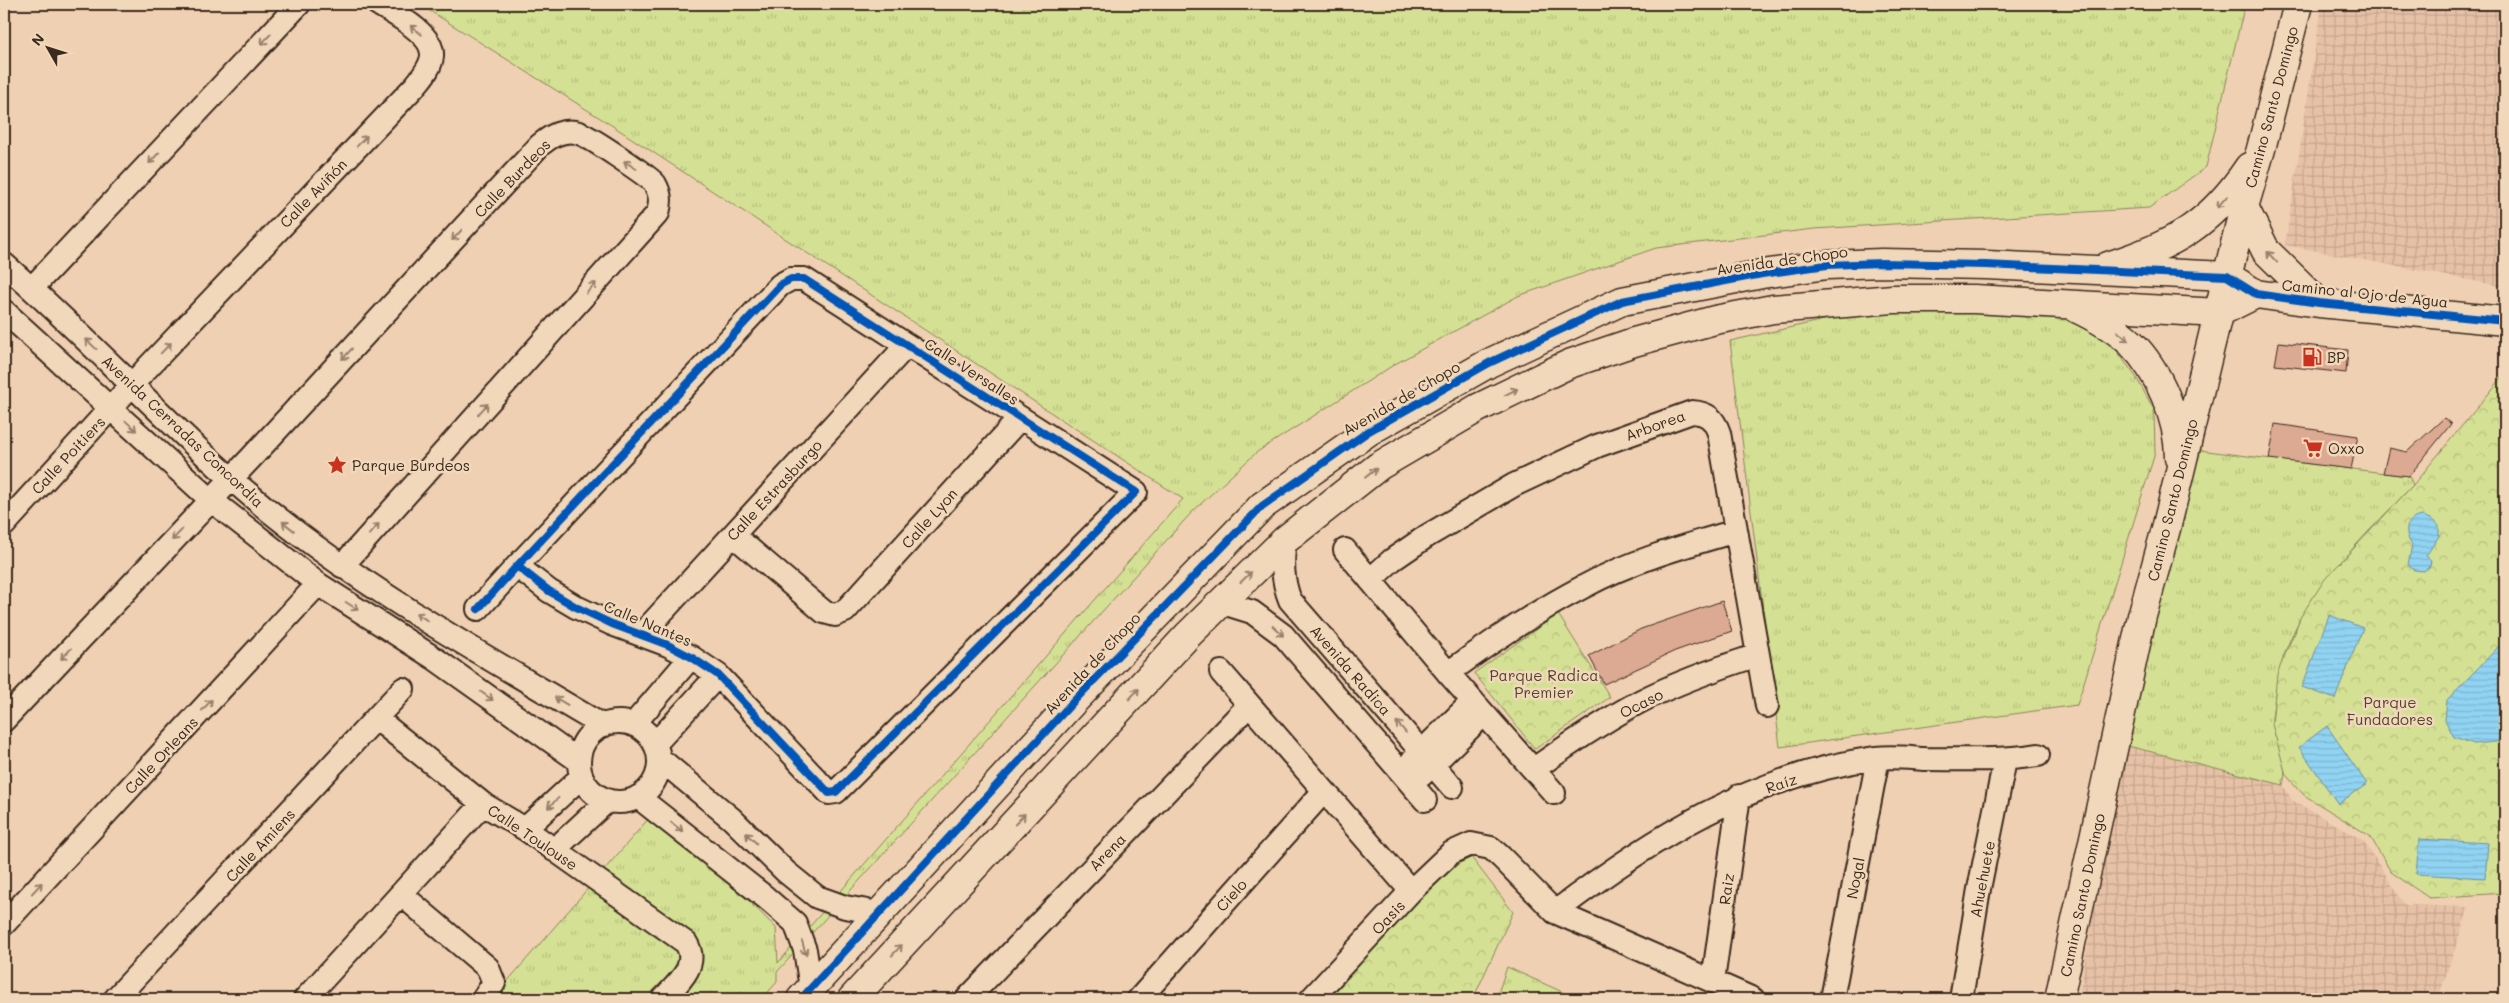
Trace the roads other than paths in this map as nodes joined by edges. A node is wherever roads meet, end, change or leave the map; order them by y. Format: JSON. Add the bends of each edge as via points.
{"nodes":[{"id":1,"x":299,"y":4,"type":"edge"},
{"id":2,"x":378,"y":4,"type":"edge"},
{"id":3,"x":2298,"y":4,"type":"edge"},
{"id":4,"x":2261,"y":149,"type":"junction"},
{"id":5,"x":2244,"y":207,"type":"junction"},
{"id":6,"x":4,"y":264,"type":"edge"},
{"id":7,"x":2092,"y":271,"type":"junction"},
{"id":8,"x":2227,"y":276,"type":"junction"},
{"id":9,"x":32,"y":288,"type":"junction"},
{"id":10,"x":2256,"y":294,"type":"junction"},
{"id":11,"x":2319,"y":303,"type":"junction"},
{"id":12,"x":2066,"y":304,"type":"junction"},
{"id":13,"x":2218,"y":313,"type":"junction"},
{"id":14,"x":5,"y":315,"type":"edge"},
{"id":15,"x":2505,"y":321,"type":"edge"},
{"id":16,"x":907,"y":345,"type":"junction"},
{"id":17,"x":133,"y":384,"type":"junction"},
{"id":18,"x":112,"y":408,"type":"junction"},
{"id":19,"x":1020,"y":418,"type":"junction"},
{"id":20,"x":2179,"y":476,"type":"junction"},
{"id":21,"x":231,"y":479,"type":"junction"},
{"id":22,"x":211,"y":500,"type":"junction"},
{"id":23,"x":4,"y":525,"type":"edge"},
{"id":24,"x":1736,"y":531,"type":"junction"},
{"id":25,"x":733,"y":535,"type":"junction"},
{"id":26,"x":1285,"y":540,"type":"junction"},
{"id":27,"x":1345,"y":550,"type":"dead end"},
{"id":28,"x":342,"y":566,"type":"junction"},
{"id":29,"x":517,"y":566,"type":"junction"},
{"id":30,"x":1370,"y":580,"type":"junction"},
{"id":31,"x":318,"y":584,"type":"junction"},
{"id":32,"x":1220,"y":602,"type":"junction"},
{"id":33,"x":478,"y":610,"type":"dead end"},
{"id":34,"x":642,"y":634,"type":"junction"},
{"id":35,"x":449,"y":635,"type":"junction"},
{"id":36,"x":1758,"y":655,"type":"junction"},
{"id":37,"x":691,"y":656,"type":"junction"},
{"id":38,"x":434,"y":658,"type":"junction"},
{"id":39,"x":1221,"y":672,"type":"dead end"},
{"id":40,"x":1448,"y":672,"type":"junction"},
{"id":41,"x":718,"y":676,"type":"junction"},
{"id":42,"x":403,"y":689,"type":"dead end"},
{"id":43,"x":1072,"y":703,"type":"junction"},
{"id":44,"x":1249,"y":705,"type":"junction"},
{"id":45,"x":1767,"y":706,"type":"dead end"},
{"id":46,"x":1479,"y":707,"type":"junction"},
{"id":47,"x":377,"y":719,"type":"junction"},
{"id":48,"x":4,"y":720,"type":"edge"},
{"id":49,"x":633,"y":725,"type":"junction"},
{"id":50,"x":603,"y":726,"type":"junction"},
{"id":51,"x":1101,"y":730,"type":"junction"},
{"id":52,"x":657,"y":751,"type":"junction"},
{"id":53,"x":2038,"y":755,"type":"dead end"},
{"id":54,"x":1427,"y":758,"type":"junction"},
{"id":55,"x":1878,"y":758,"type":"junction"},
{"id":56,"x":2005,"y":760,"type":"junction"},
{"id":57,"x":580,"y":769,"type":"junction"},
{"id":58,"x":1534,"y":769,"type":"junction"},
{"id":59,"x":844,"y":787,"type":"joint"},
{"id":60,"x":1452,"y":787,"type":"dead end"},
{"id":61,"x":1324,"y":791,"type":"junction"},
{"id":62,"x":1554,"y":793,"type":"dead end"},
{"id":63,"x":1739,"y":796,"type":"junction"},
{"id":64,"x":638,"y":797,"type":"junction"},
{"id":65,"x":607,"y":801,"type":"junction"},
{"id":66,"x":483,"y":804,"type":"junction"},
{"id":67,"x":525,"y":829,"type":"junction"},
{"id":68,"x":554,"y":850,"type":"junction"},
{"id":69,"x":1411,"y":892,"type":"junction"},
{"id":70,"x":402,"y":895,"type":"junction"},
{"id":71,"x":817,"y":897,"type":"junction"},
{"id":72,"x":1555,"y":912,"type":"junction"},
{"id":73,"x":879,"y":913,"type":"junction"},
{"id":74,"x":795,"y":923,"type":"junction"},
{"id":75,"x":4,"y":924,"type":"edge"},
{"id":76,"x":1713,"y":981,"type":"junction"},
{"id":77,"x":871,"y":989,"type":"edge"},
{"id":78,"x":806,"y":994,"type":"edge"},
{"id":79,"x":115,"y":999,"type":"edge"},
{"id":80,"x":305,"y":999,"type":"edge"},
{"id":81,"x":483,"y":999,"type":"edge"},
{"id":82,"x":663,"y":999,"type":"edge"},
{"id":83,"x":852,"y":999,"type":"edge"},
{"id":84,"x":967,"y":999,"type":"edge"},
{"id":85,"x":1139,"y":999,"type":"edge"},
{"id":86,"x":1311,"y":999,"type":"edge"},
{"id":87,"x":1753,"y":999,"type":"edge"},
{"id":88,"x":1832,"y":999,"type":"edge"},
{"id":89,"x":1961,"y":999,"type":"edge"},
{"id":90,"x":2060,"y":999,"type":"edge"}],
"edges":[{"from":1,"to":9,"type":"street","one_way":true},
{"from":17,"to":2,"type":"street","name":"Calle Aviñón","one_way":true,"via":[[415,86],[428,68],[432,54],[429,41]]},
{"from":3,"to":4,"type":"street","name":"Camino Santo Domingo"},
{"from":4,"to":5,"type":"street","name":"Camino Santo Domingo"},
{"from":4,"to":7,"type":"street","one_way":true,"via":[[2236,186],[2202,222],[2170,242]]},
{"from":5,"to":8,"type":"street","name":"Camino Santo Domingo"},
{"from":11,"to":5,"type":"street","one_way":true,"via":[[2266,251]]},
{"from":6,"to":9,"type":"street","name":"Avenida Cerradas Concordia"},
{"from":7,"to":8,"type":"street","name":"Avenida de Chopo"},
{"from":7,"to":43,"type":"street","name":"Avenida de Chopo","via":[[1976,264],[1827,265],[1622,301],[1489,363],[1369,431],[1262,506]]},
{"from":8,"to":10,"type":"street","name":"Camino al Ojo de Agua"},
{"from":8,"to":13,"type":"street","name":"Camino Santo Domingo"},
{"from":17,"to":9,"type":"street","name":"Avenida Cerradas Concordia","one_way":true},
{"from":10,"to":11,"type":"street","name":"Camino al Ojo de Agua"},
{"from":10,"to":13,"type":"street"},
{"from":11,"to":15,"type":"street","name":"Camino al Ojo de Agua"},
{"from":12,"to":13,"type":"street"},
{"from":12,"to":20,"type":"street","one_way":true,"via":[[2112,328],[2145,360],[2169,407],[2179,450]]},
{"from":26,"to":12,"type":"street","one_way":true,"via":[[1379,466],[1478,408],[1570,364],[1634,342],[1715,320],[1774,309],[1836,303],[1965,299]]},
{"from":13,"to":20,"type":"street","name":"Camino Santo Domingo"},
{"from":14,"to":18,"type":"street","name":"Avenida Cerradas Concordia"},
{"from":16,"to":19,"type":"street","name":"Calle Versalles"},
{"from":16,"to":25,"type":"street","name":"Calle Estrasburgo"},
{"from":16,"to":29,"type":"street","name":"Calle Versalles","via":[[804,280],[791,279],[780,285]]},
{"from":17,"to":18,"type":"street","name":"Calle Poitiers"},
{"from":17,"to":21,"type":"street","name":"Avenida Cerradas Concordia"},
{"from":18,"to":22,"type":"street","name":"Avenida Cerradas Concordia","one_way":true},
{"from":18,"to":23,"type":"street","name":"Calle Poitiers"},
{"from":19,"to":25,"type":"street","name":"Calle Lyon","via":[[845,611],[835,615],[824,612]]},
{"from":19,"to":59,"type":"street","name":"Calle Versalles","via":[[1136,492]]},
{"from":20,"to":90,"type":"street","name":"Camino Santo Domingo","via":[[2142,616]]},
{"from":21,"to":22,"type":"street","name":"Calle Burdeos"},
{"from":28,"to":21,"type":"street","name":"Avenida Cerradas Concordia","one_way":true},
{"from":28,"to":21,"type":"street","name":"Calle Burdeos","one_way":true,"via":[[658,213],[661,200],[651,179],[579,133],[563,132],[551,137],[540,145]]},
{"from":22,"to":31,"type":"street","name":"Avenida Cerradas Concordia"},
{"from":22,"to":48,"type":"street","one_way":true},
{"from":24,"to":30,"type":"street","name":"Arborea","via":[[1719,433],[1704,412],[1692,412],[1597,446],[1514,485],[1427,536]]},
{"from":24,"to":36,"type":"street","name":"Arborea"},
{"from":24,"to":40,"type":"street","via":[[1659,554],[1584,586],[1514,625]]},
{"from":25,"to":34,"type":"street","name":"Calle Estrasburgo"},
{"from":32,"to":26,"type":"street","one_way":true},
{"from":54,"to":26,"type":"street","name":"Avenida Radica","one_way":true,"via":[[1290,600],[1283,570]]},
{"from":27,"to":30,"type":"street"},
{"from":35,"to":28,"type":"street","name":"Avenida Cerradas Concordia","one_way":true},
{"from":29,"to":33,"type":"street"},
{"from":29,"to":34,"type":"street","name":"Calle Nantes","via":[[576,607]]},
{"from":30,"to":40,"type":"street"},
{"from":31,"to":38,"type":"street","name":"Avenida Cerradas Concordia","one_way":true},
{"from":75,"to":31,"type":"street","name":"Calle Orleans","one_way":true},
{"from":51,"to":32,"type":"street","one_way":true},
{"from":32,"to":54,"type":"street","name":"Avenida Radica","one_way":true,"via":[[1252,612],[1283,635],[1413,785]]},
{"from":34,"to":37,"type":"street","name":"Calle Nantes"},
{"from":35,"to":38,"type":"street"},
{"from":50,"to":35,"type":"street","name":"Avenida Cerradas Concordia","one_way":true},
{"from":36,"to":45,"type":"street","name":"Arborea"},
{"from":36,"to":58,"type":"street","name":"Ocaso","via":[[1698,675],[1640,702],[1586,733]]},
{"from":37,"to":41,"type":"street","name":"Calle Nantes"},
{"from":37,"to":49,"type":"street"},
{"from":38,"to":57,"type":"street","name":"Avenida Cerradas Concordia","one_way":true},
{"from":39,"to":44,"type":"street"},
{"from":40,"to":46,"type":"street"},
{"from":41,"to":52,"type":"street"},
{"from":41,"to":59,"type":"street","name":"Calle Nantes","via":[[829,793]]},
{"from":42,"to":47,"type":"street","name":"Calle Amiens"},
{"from":43,"to":51,"type":"street"},
{"from":43,"to":73,"type":"street","name":"Avenida de Chopo"},
{"from":44,"to":61,"type":"street"},
{"from":44,"to":84,"type":"street","name":"Arena"},
{"from":46,"to":54,"type":"street"},
{"from":46,"to":58,"type":"street"},
{"from":47,"to":66,"type":"street","name":"Calle Toulouse"},
{"from":47,"to":79,"type":"street","name":"Calle Amiens"},
{"from":49,"to":50,"type":"street","via":[[618,722]]},
{"from":49,"to":52,"type":"street","via":[[646,732]]},
{"from":50,"to":57,"type":"street","via":[[582,746]]},
{"from":77,"to":51,"type":"street","one_way":true},
{"from":52,"to":64,"type":"street","via":[[657,774],[650,788]]},
{"from":71,"to":52,"type":"street","one_way":true},
{"from":53,"to":56,"type":"street","name":"Raíz"},
{"from":54,"to":60,"type":"street","name":"Avenida Radica"},
{"from":55,"to":56,"type":"street","name":"Raíz"},
{"from":55,"to":63,"type":"street","name":"Raíz","via":[[1810,773]]},
{"from":55,"to":88,"type":"street","name":"Nogal"},
{"from":56,"to":89,"type":"street","name":"Ahuehuete"},
{"from":57,"to":65,"type":"street","via":[[591,792]]},
{"from":57,"to":67,"type":"street","one_way":true},
{"from":58,"to":62,"type":"street"},
{"from":61,"to":69,"type":"street"},
{"from":61,"to":85,"type":"street","name":"Cielo"},
{"from":63,"to":72,"type":"street","name":"Raíz","via":[[1664,836]]},
{"from":63,"to":76,"type":"street","name":"Raiz"},
{"from":64,"to":65,"type":"street","via":[[623,802]]},
{"from":64,"to":74,"type":"street","one_way":true},
{"from":65,"to":68,"type":"street"},
{"from":66,"to":67,"type":"street","name":"Calle Toulouse"},
{"from":66,"to":70,"type":"street"},
{"from":67,"to":68,"type":"street","name":"Calle Toulouse"},
{"from":68,"to":82,"type":"street","name":"Calle Toulouse","via":[[686,943],[692,952],[691,964]]},
{"from":69,"to":72,"type":"street","name":"Oasis","via":[[1451,853],[1472,844],[1491,848]]},
{"from":69,"to":86,"type":"street","name":"Oasis"},
{"from":70,"to":80,"type":"street"},
{"from":70,"to":81,"type":"street","via":[[488,968],[494,983]]},
{"from":71,"to":73,"type":"street","via":[[845,907]]},
{"from":71,"to":74,"type":"street"},
{"from":72,"to":76,"type":"street"},
{"from":73,"to":78,"type":"street","name":"Avenida de Chopo"},
{"from":74,"to":78,"type":"street","one_way":true,"via":[[805,950]]},
{"from":76,"to":87,"type":"street"},
{"from":77,"to":83,"type":"street"}]}
